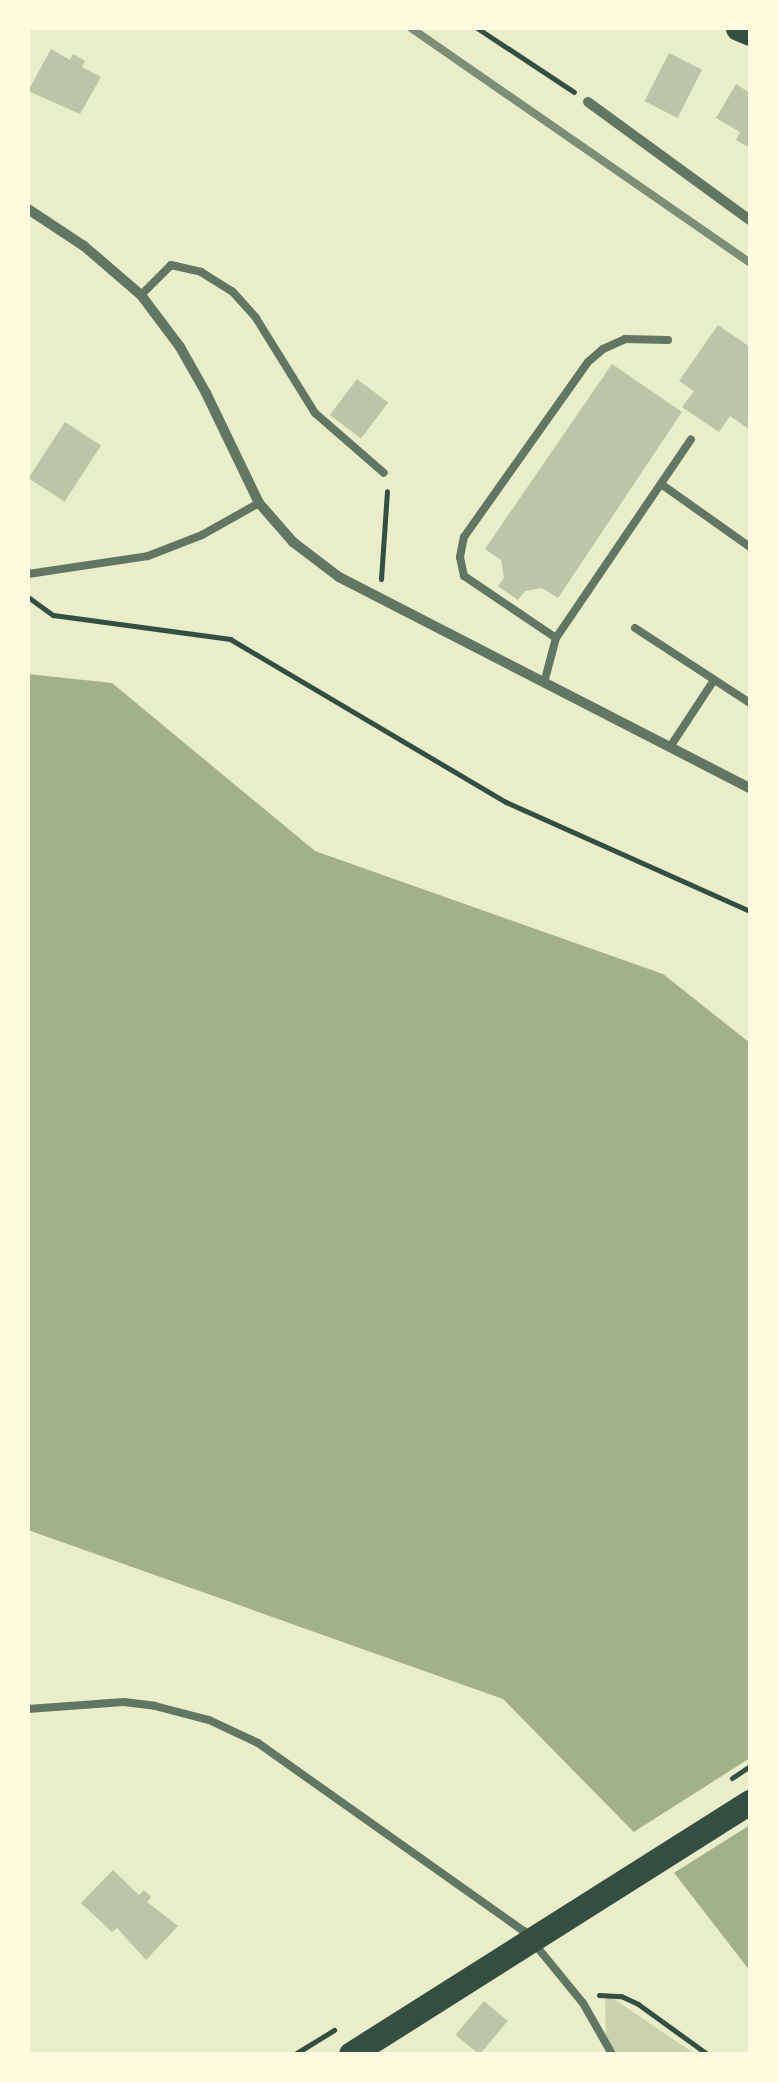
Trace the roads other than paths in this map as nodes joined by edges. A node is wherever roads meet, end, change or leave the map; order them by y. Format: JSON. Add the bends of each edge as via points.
{"nodes":[{"id":1,"x":738,"y":28,"type":"edge"},
{"id":2,"x":750,"y":33,"type":"edge"},
{"id":3,"x":588,"y":102,"type":"road end"},
{"id":4,"x":28,"y":209,"type":"edge"},
{"id":5,"x":750,"y":220,"type":"edge"},
{"id":6,"x":141,"y":294,"type":"junction"},
{"id":7,"x":668,"y":340,"type":"dead end"},
{"id":8,"x":691,"y":440,"type":"dead end"},
{"id":9,"x":384,"y":473,"type":"road end"},
{"id":10,"x":660,"y":484,"type":"junction"},
{"id":11,"x":260,"y":503,"type":"junction"},
{"id":12,"x":750,"y":547,"type":"edge"},
{"id":13,"x":28,"y":574,"type":"edge"},
{"id":14,"x":635,"y":628,"type":"dead end"},
{"id":15,"x":556,"y":638,"type":"junction"},
{"id":16,"x":714,"y":680,"type":"junction"},
{"id":17,"x":544,"y":683,"type":"junction"},
{"id":18,"x":750,"y":702,"type":"edge"},
{"id":19,"x":670,"y":746,"type":"junction"},
{"id":20,"x":750,"y":788,"type":"edge"},
{"id":21,"x":28,"y":1709,"type":"edge"},
{"id":22,"x":750,"y":1802,"type":"edge"},
{"id":23,"x":351,"y":2054,"type":"edge"},
{"id":24,"x":612,"y":2054,"type":"edge"}],
"edges":[{"from":1,"to":2,"type":"main road"},
{"from":3,"to":5,"type":"street"},
{"from":4,"to":6,"type":"street"},
{"from":6,"to":9,"type":"lane","via":[[171,265],[201,272],[232,291],[315,413]]},
{"from":6,"to":11,"type":"street","via":[[180,347]]},
{"from":7,"to":15,"type":"lane","via":[[625,339],[588,362],[464,538],[464,576]]},
{"from":8,"to":10,"type":"lane"},
{"from":10,"to":12,"type":"lane"},
{"from":10,"to":15,"type":"lane"},
{"from":11,"to":13,"type":"lane","via":[[148,556]]},
{"from":11,"to":17,"type":"street","via":[[293,542],[338,577]]},
{"from":14,"to":16,"type":"lane"},
{"from":15,"to":17,"type":"lane"},
{"from":16,"to":18,"type":"lane"},
{"from":16,"to":19,"type":"lane"},
{"from":17,"to":19,"type":"street"},
{"from":19,"to":20,"type":"street"},
{"from":21,"to":24,"type":"lane","via":[[155,1706],[209,1720],[258,1743],[496,1908],[550,1958]]},
{"from":22,"to":23,"type":"main road"}]}
